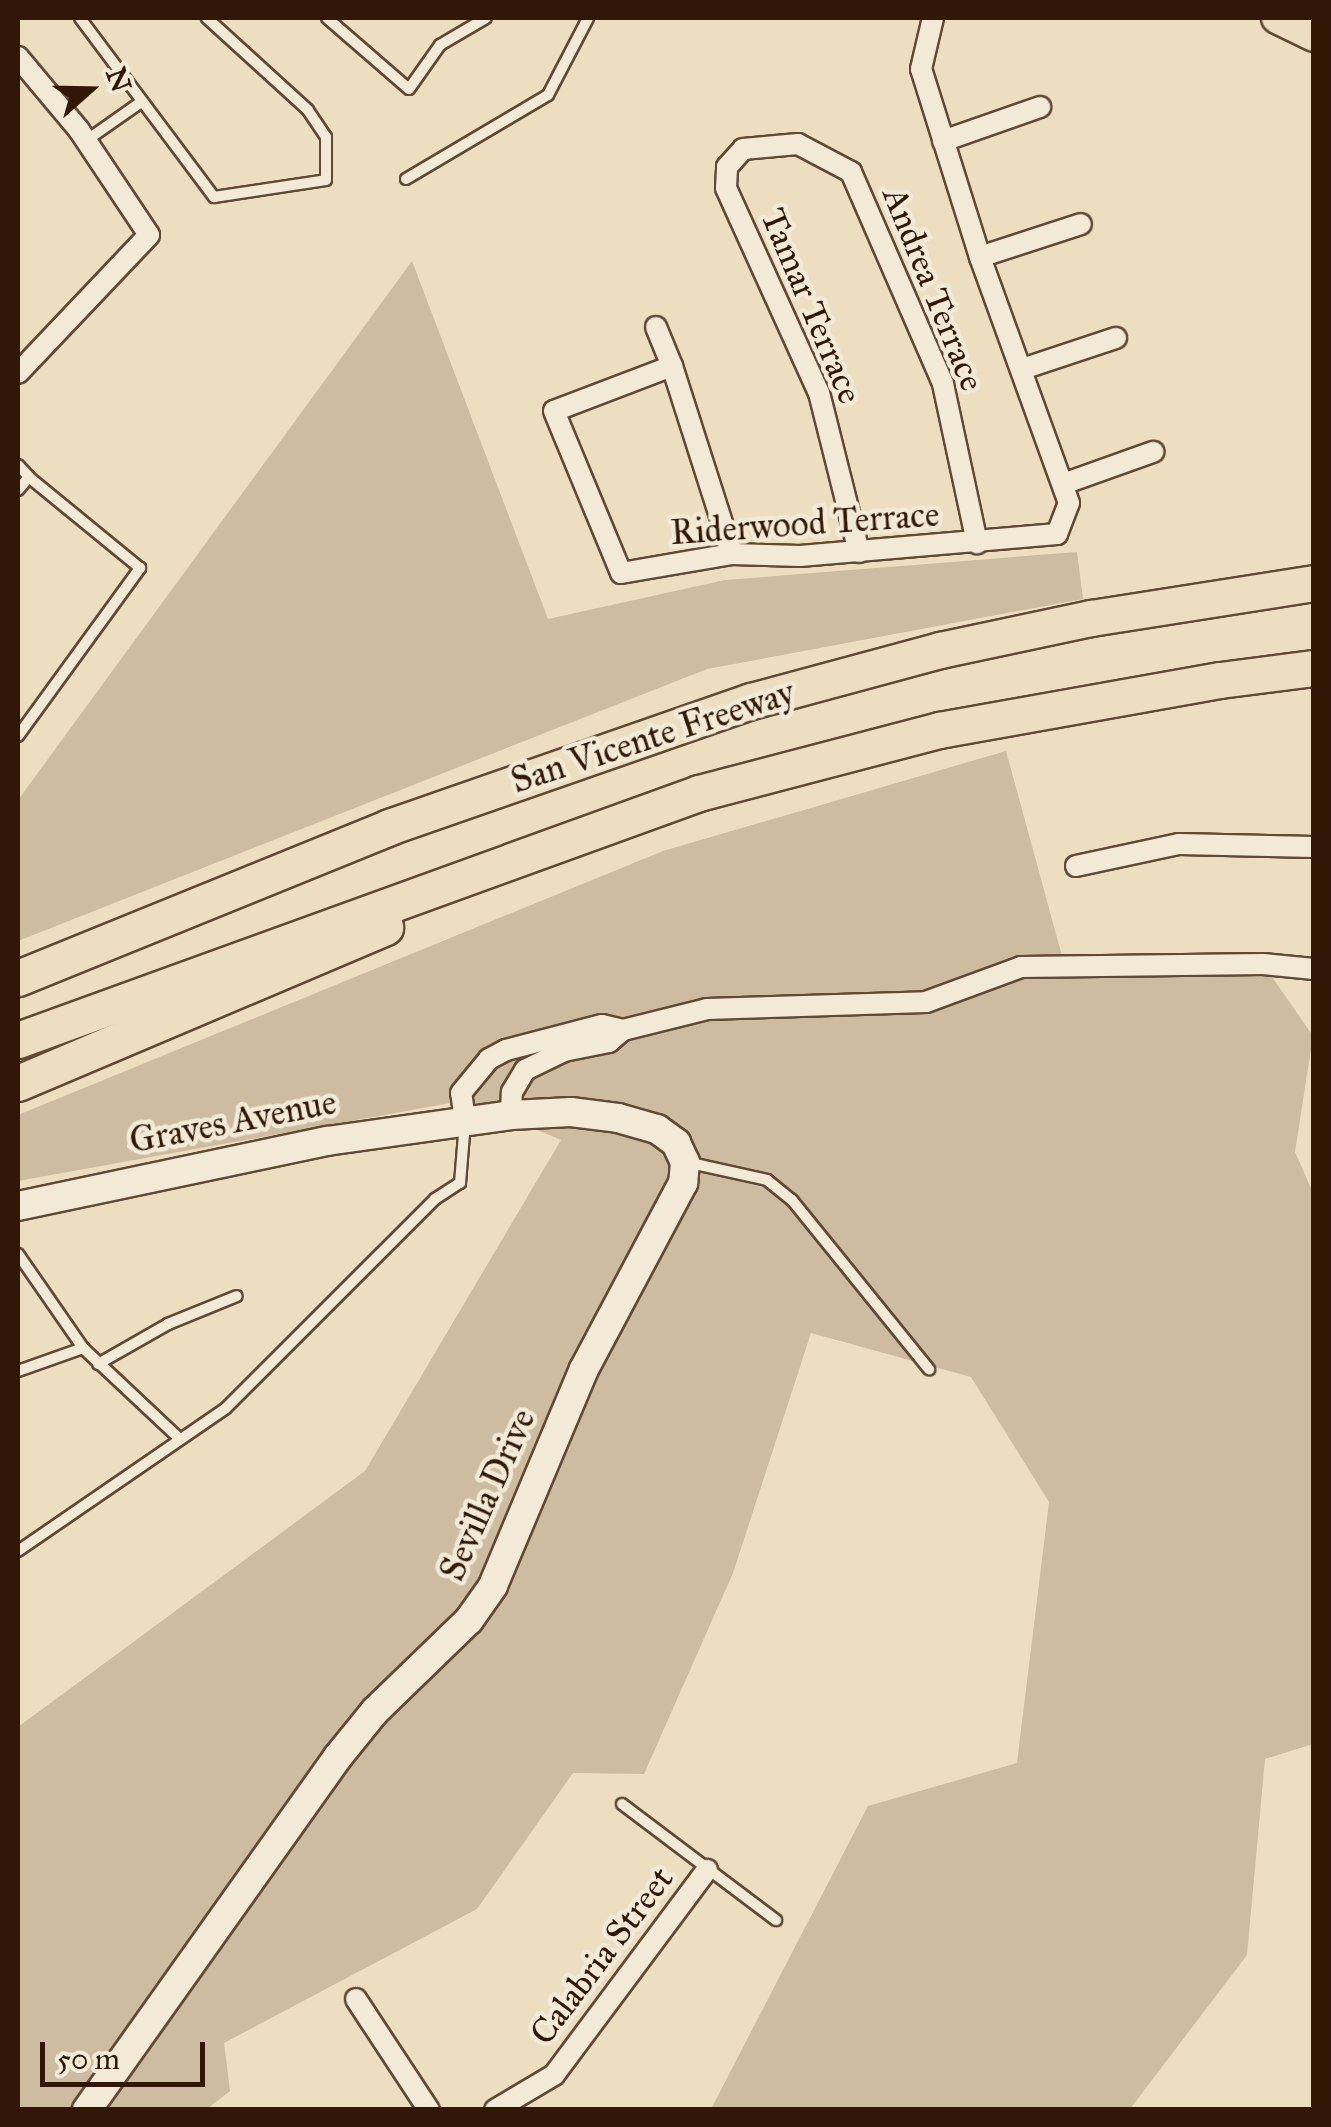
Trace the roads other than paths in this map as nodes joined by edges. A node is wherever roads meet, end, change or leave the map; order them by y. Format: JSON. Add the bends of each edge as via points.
{"nodes":[{"id":1,"x":80,"y":18,"type":"edge"},
{"id":2,"x":207,"y":18,"type":"edge"},
{"id":3,"x":327,"y":18,"type":"edge"},
{"id":4,"x":486,"y":18,"type":"edge"},
{"id":5,"x":588,"y":18,"type":"edge"},
{"id":6,"x":933,"y":18,"type":"edge"},
{"id":7,"x":1278,"y":18,"type":"edge"},
{"id":8,"x":1314,"y":36,"type":"edge"},
{"id":9,"x":18,"y":57,"type":"edge"},
{"id":10,"x":141,"y":102,"type":"junction"},
{"id":11,"x":1040,"y":107,"type":"dead end"},
{"id":12,"x":943,"y":140,"type":"junction"},
{"id":13,"x":86,"y":141,"type":"junction"},
{"id":14,"x":743,"y":149,"type":"joint"},
{"id":15,"x":406,"y":179,"type":"dead end"},
{"id":16,"x":1081,"y":224,"type":"dead end"},
{"id":17,"x":980,"y":257,"type":"junction"},
{"id":18,"x":656,"y":327,"type":"dead end"},
{"id":19,"x":1116,"y":338,"type":"dead end"},
{"id":20,"x":672,"y":366,"type":"junction"},
{"id":21,"x":1022,"y":369,"type":"junction"},
{"id":22,"x":18,"y":373,"type":"edge"},
{"id":23,"x":1153,"y":452,"type":"dead end"},
{"id":24,"x":18,"y":465,"type":"edge"},
{"id":25,"x":29,"y":477,"type":"junction"},
{"id":26,"x":1062,"y":484,"type":"junction"},
{"id":27,"x":18,"y":490,"type":"edge"},
{"id":28,"x":977,"y":543,"type":"junction"},
{"id":29,"x":859,"y":552,"type":"junction"},
{"id":30,"x":732,"y":554,"type":"junction"},
{"id":31,"x":1314,"y":583,"type":"edge"},
{"id":32,"x":1314,"y":668,"type":"edge"},
{"id":33,"x":18,"y":736,"type":"edge"},
{"id":34,"x":700,"y":793,"type":"junction"},
{"id":35,"x":1314,"y":847,"type":"edge"},
{"id":36,"x":1076,"y":866,"type":"dead end"},
{"id":37,"x":1314,"y":969,"type":"edge"},
{"id":38,"x":18,"y":978,"type":"edge"},
{"id":39,"x":622,"y":1030,"type":"junction"},
{"id":40,"x":18,"y":1040,"type":"edge"},
{"id":41,"x":18,"y":1084,"type":"edge"},
{"id":42,"x":511,"y":1115,"type":"junction"},
{"id":43,"x":465,"y":1120,"type":"junction"},
{"id":44,"x":684,"y":1162,"type":"junction"},
{"id":45,"x":18,"y":1206,"type":"edge"},
{"id":46,"x":18,"y":1254,"type":"edge"},
{"id":47,"x":238,"y":1296,"type":"dead end"},
{"id":48,"x":83,"y":1348,"type":"junction"},
{"id":49,"x":98,"y":1364,"type":"junction"},
{"id":50,"x":929,"y":1369,"type":"dead end"},
{"id":51,"x":18,"y":1370,"type":"edge"},
{"id":52,"x":180,"y":1439,"type":"junction"},
{"id":53,"x":18,"y":1551,"type":"edge"},
{"id":54,"x":622,"y":1804,"type":"dead end"},
{"id":55,"x":708,"y":1870,"type":"junction"},
{"id":56,"x":776,"y":1920,"type":"dead end"},
{"id":57,"x":356,"y":1999,"type":"dead end"},
{"id":58,"x":87,"y":2110,"type":"edge"},
{"id":59,"x":429,"y":2110,"type":"edge"},
{"id":60,"x":495,"y":2110,"type":"edge"}],
"edges":[{"from":1,"to":10,"type":"lane"},
{"from":2,"to":10,"type":"lane","via":[[308,110],[326,137],[326,180],[214,197]]},
{"from":3,"to":4,"type":"lane","via":[[410,89],[440,45]]},
{"from":5,"to":15,"type":"lane","via":[[548,95]]},
{"from":6,"to":12,"type":"street","name":"Riderwood Terrace","via":[[921,69]]},
{"from":7,"to":8,"type":"main road"},
{"from":9,"to":13,"type":"street"},
{"from":10,"to":13,"type":"lane"},
{"from":11,"to":12,"type":"street"},
{"from":12,"to":17,"type":"street","name":"Riderwood Terrace"},
{"from":13,"to":22,"type":"street","via":[[149,235]]},
{"from":14,"to":28,"type":"street","name":"Andrea Terrace","via":[[798,144],[851,172],[942,384]]},
{"from":14,"to":29,"type":"street","name":"Tamar Terrace","via":[[728,168],[726,188],[819,393]]},
{"from":16,"to":17,"type":"street"},
{"from":17,"to":21,"type":"street","name":"Riderwood Terrace"},
{"from":18,"to":20,"type":"street"},
{"from":19,"to":21,"type":"street"},
{"from":20,"to":30,"type":"street"},
{"from":20,"to":30,"type":"street","name":"Riderwood Terrace","via":[[554,411],[622,574]]},
{"from":21,"to":26,"type":"street","name":"Riderwood Terrace"},
{"from":23,"to":26,"type":"street"},
{"from":24,"to":25,"type":"lane"},
{"from":25,"to":27,"type":"lane"},
{"from":25,"to":33,"type":"lane","via":[[140,568]]},
{"from":26,"to":28,"type":"street","name":"Riderwood Terrace","via":[[1069,503],[1057,534]]},
{"from":28,"to":29,"type":"street","name":"Riderwood Terrace"},
{"from":29,"to":30,"type":"street","name":"Riderwood Terrace"},
{"from":31,"to":38,"type":"highway","name":"San Vicente Freeway","via":[[1091,618],[751,701],[389,828]]},
{"from":32,"to":34,"type":"highway","name":"San Vicente Freeway","via":[[939,730]]},
{"from":34,"to":40,"type":"highway","name":"San Vicente Freeway"},
{"from":34,"to":41,"type":"highway"},
{"from":35,"to":36,"type":"street","via":[[1179,844]]},
{"from":37,"to":39,"type":"street","via":[[1020,968],[926,1002],[707,1008]]},
{"from":39,"to":42,"type":"street","via":[[608,1042],[564,1051],[525,1070],[512,1092]]},
{"from":39,"to":43,"type":"street","via":[[602,1025],[489,1059],[462,1093]]},
{"from":42,"to":43,"type":"street"},
{"from":42,"to":44,"type":"street","via":[[618,1118],[676,1142]]},
{"from":43,"to":45,"type":"street","name":"Graves Avenue","via":[[327,1140]]},
{"from":43,"to":52,"type":"lane","via":[[460,1183],[435,1199],[226,1408]]},
{"from":44,"to":50,"type":"lane","via":[[767,1180],[792,1200]]},
{"from":44,"to":58,"type":"street","name":"Sevilla Drive","via":[[683,1183],[584,1369],[493,1586],[469,1620],[375,1711],[337,1758]]},
{"from":46,"to":48,"type":"lane"},
{"from":47,"to":49,"type":"lane","via":[[168,1324]]},
{"from":48,"to":49,"type":"lane"},
{"from":48,"to":51,"type":"lane"},
{"from":49,"to":52,"type":"lane"},
{"from":52,"to":53,"type":"lane"},
{"from":54,"to":55,"type":"lane"},
{"from":55,"to":56,"type":"lane"},
{"from":55,"to":60,"type":"street","name":"Calabria Street","via":[[554,2075]]},
{"from":57,"to":59,"type":"street"}]}
